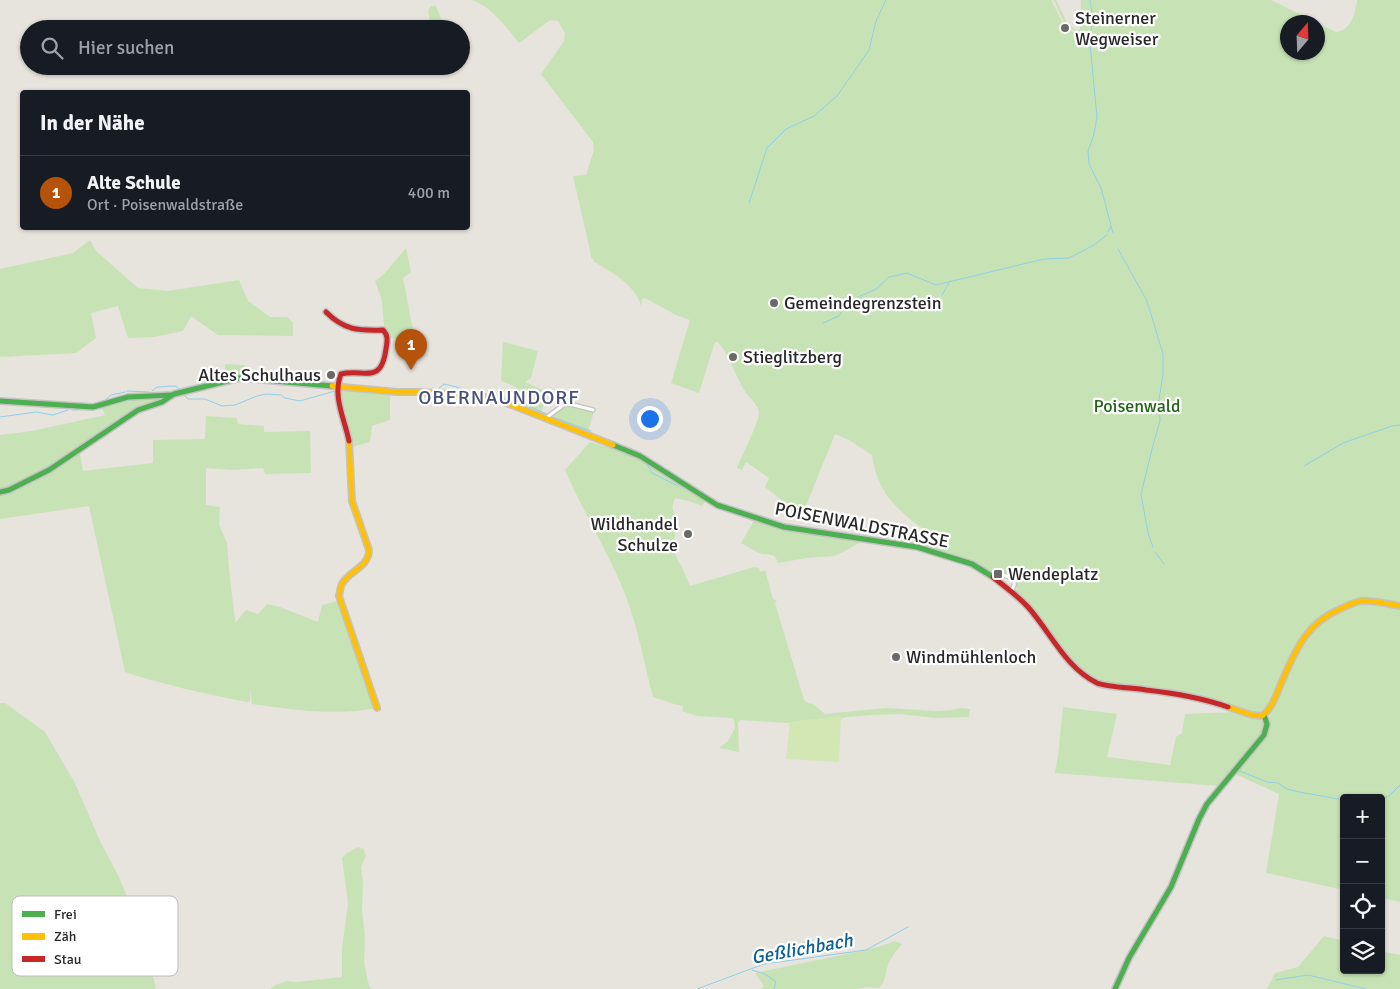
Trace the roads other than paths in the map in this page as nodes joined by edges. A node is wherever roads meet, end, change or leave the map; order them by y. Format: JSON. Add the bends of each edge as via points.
{"nodes":[{"id":1,"x":326,"y":312,"type":"dead end"},
{"id":2,"x":338,"y":390,"type":"junction"},
{"id":3,"x":174,"y":394,"type":"junction"},
{"id":4,"x":0,"y":401,"type":"edge"},
{"id":5,"x":593,"y":410,"type":"dead end"},
{"id":6,"x":545,"y":419,"type":"junction"},
{"id":7,"x":0,"y":492,"type":"edge"},
{"id":8,"x":993,"y":577,"type":"junction"},
{"id":9,"x":1012,"y":592,"type":"junction"},
{"id":10,"x":1400,"y":606,"type":"edge"},
{"id":11,"x":377,"y":708,"type":"dead end"},
{"id":12,"x":1264,"y":715,"type":"junction"},
{"id":13,"x":1115,"y":989,"type":"edge"}],
"edges":[{"from":1,"to":2,"type":"street","via":[[337,323],[352,329],[383,330],[387,338],[384,362],[380,368],[364,374],[341,374]]},
{"from":2,"to":3,"type":"street","name":"POISENWALDSTRASSE","via":[[240,378]]},
{"from":2,"to":6,"type":"street","name":"POISENWALDSTRASSE","via":[[477,396],[499,400]]},
{"from":2,"to":11,"type":"street","via":[[349,441],[352,501],[370,550],[365,563],[343,582],[340,596]]},
{"from":3,"to":4,"type":"street","via":[[128,397],[93,407]]},
{"from":3,"to":7,"type":"street","name":"POISENWALDSTRASSE","via":[[131,414],[49,470]]},
{"from":5,"to":6,"type":"street","via":[[566,403]]},
{"from":6,"to":8,"type":"street","name":"POISENWALDSTRASSE","via":[[640,456],[717,505],[784,527],[917,547],[963,560]]},
{"from":8,"to":9,"type":"street","name":"POISENWALDSTRASSE"},
{"from":8,"to":9,"type":"street","via":[[1003,575],[1012,578],[1015,581]]},
{"from":9,"to":12,"type":"street","name":"POISENWALDSTRASSE","via":[[1028,607],[1075,667],[1096,682],[1164,692],[1216,703],[1252,715]]},
{"from":10,"to":12,"type":"street","via":[[1362,601],[1318,621],[1297,648],[1273,703]]},
{"from":12,"to":13,"type":"street","via":[[1267,724],[1264,735],[1207,804],[1171,887],[1129,958]]}]}
